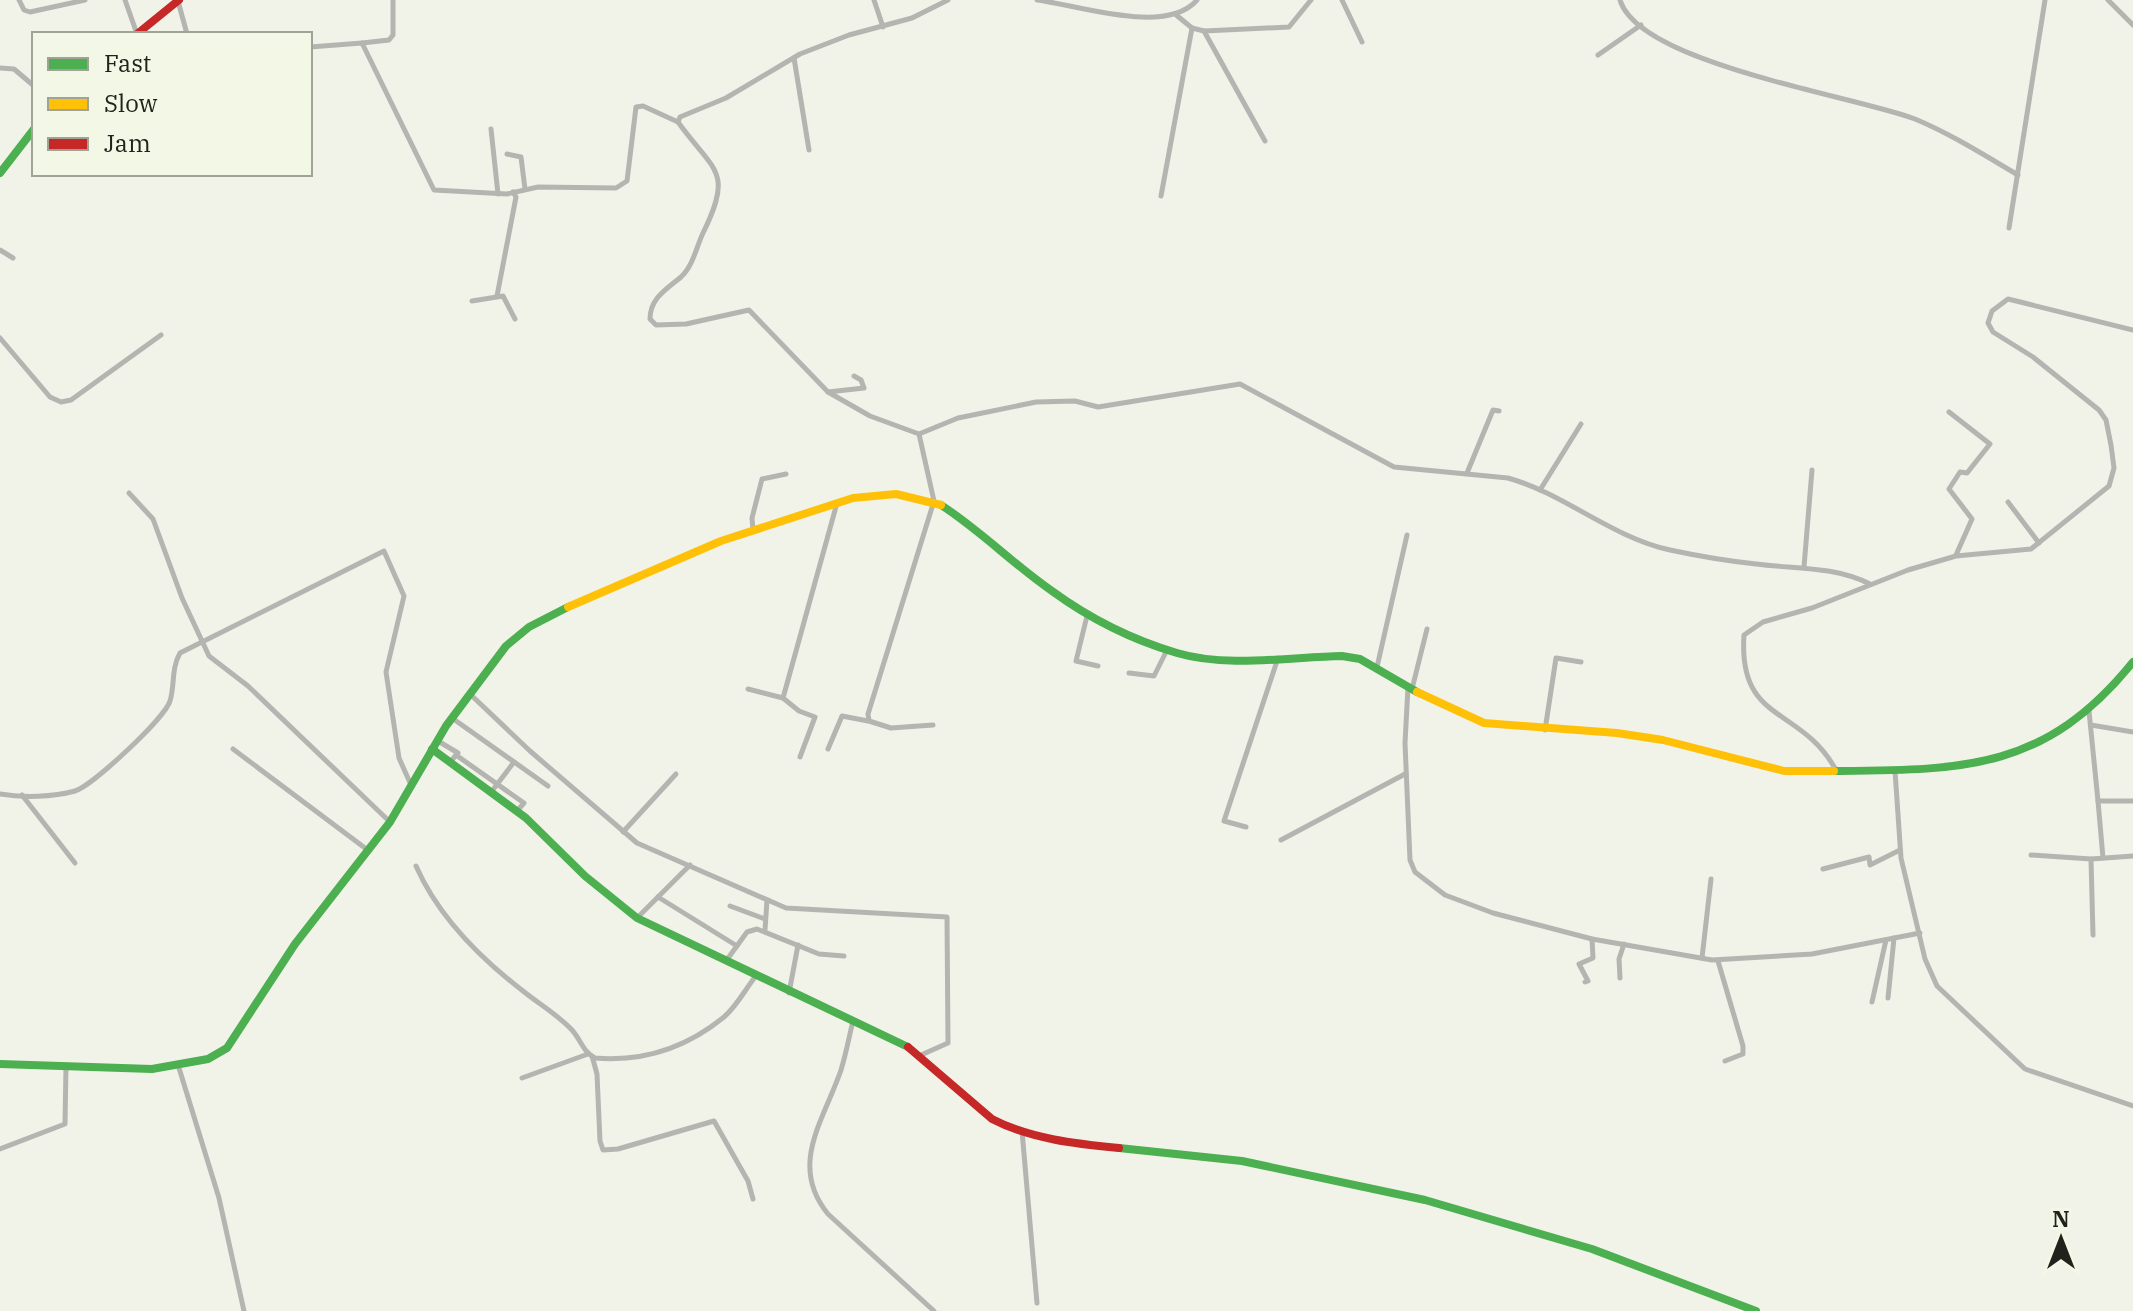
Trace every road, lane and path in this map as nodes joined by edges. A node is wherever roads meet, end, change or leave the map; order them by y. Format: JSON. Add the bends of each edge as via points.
{"nodes":[{"id":1,"x":19,"y":0,"type":"edge"},
{"id":2,"x":85,"y":0,"type":"edge"},
{"id":3,"x":125,"y":0,"type":"edge"},
{"id":4,"x":178,"y":0,"type":"edge"},
{"id":5,"x":393,"y":0,"type":"edge"},
{"id":6,"x":874,"y":0,"type":"edge"},
{"id":7,"x":948,"y":0,"type":"edge"},
{"id":8,"x":1037,"y":0,"type":"edge"},
{"id":9,"x":1197,"y":0,"type":"edge"},
{"id":10,"x":1311,"y":0,"type":"edge"},
{"id":11,"x":1342,"y":0,"type":"edge"},
{"id":12,"x":1620,"y":0,"type":"edge"},
{"id":13,"x":2045,"y":0,"type":"edge"},
{"id":14,"x":2108,"y":0,"type":"edge"},
{"id":15,"x":1174,"y":14,"type":"junction"},
{"id":16,"x":1641,"y":25,"type":"junction"},
{"id":17,"x":2133,"y":25,"type":"edge"},
{"id":18,"x":883,"y":27,"type":"junction"},
{"id":19,"x":1192,"y":28,"type":"junction"},
{"id":20,"x":1204,"y":31,"type":"junction"},
{"id":21,"x":136,"y":32,"type":"edge"},
{"id":22,"x":139,"y":32,"type":"edge"},
{"id":23,"x":186,"y":32,"type":"edge"},
{"id":24,"x":1362,"y":42,"type":"dead end"},
{"id":25,"x":362,"y":43,"type":"junction"},
{"id":26,"x":312,"y":47,"type":"edge"},
{"id":27,"x":1598,"y":55,"type":"dead end"},
{"id":28,"x":794,"y":58,"type":"junction"},
{"id":29,"x":0,"y":59,"type":"edge"},
{"id":30,"x":3,"y":68,"type":"edge"},
{"id":31,"x":32,"y":84,"type":"edge"},
{"id":32,"x":678,"y":122,"type":"junction"},
{"id":33,"x":491,"y":129,"type":"dead end"},
{"id":34,"x":32,"y":132,"type":"edge"},
{"id":35,"x":1265,"y":141,"type":"dead end"},
{"id":36,"x":809,"y":150,"type":"dead end"},
{"id":37,"x":507,"y":154,"type":"dead end"},
{"id":38,"x":0,"y":173,"type":"edge"},
{"id":39,"x":2018,"y":175,"type":"junction"},
{"id":40,"x":526,"y":190,"type":"junction"},
{"id":41,"x":512,"y":192,"type":"junction"},
{"id":42,"x":498,"y":194,"type":"junction"},
{"id":43,"x":1161,"y":196,"type":"dead end"},
{"id":44,"x":2009,"y":228,"type":"dead end"},
{"id":45,"x":0,"y":250,"type":"edge"},
{"id":46,"x":13,"y":258,"type":"dead end"},
{"id":47,"x":497,"y":296,"type":"junction"},
{"id":48,"x":472,"y":301,"type":"dead end"},
{"id":49,"x":515,"y":319,"type":"dead end"},
{"id":50,"x":2133,"y":330,"type":"edge"},
{"id":51,"x":161,"y":335,"type":"dead end"},
{"id":52,"x":0,"y":338,"type":"edge"},
{"id":53,"x":854,"y":376,"type":"dead end"},
{"id":54,"x":828,"y":392,"type":"junction"},
{"id":55,"x":1499,"y":411,"type":"dead end"},
{"id":56,"x":1949,"y":412,"type":"dead end"},
{"id":57,"x":1581,"y":424,"type":"dead end"},
{"id":58,"x":919,"y":434,"type":"junction"},
{"id":59,"x":1812,"y":470,"type":"dead end"},
{"id":60,"x":1467,"y":473,"type":"junction"},
{"id":61,"x":786,"y":474,"type":"dead end"},
{"id":62,"x":1540,"y":490,"type":"junction"},
{"id":63,"x":129,"y":493,"type":"dead end"},
{"id":64,"x":934,"y":501,"type":"junction"},
{"id":65,"x":838,"y":502,"type":"junction"},
{"id":66,"x":2008,"y":502,"type":"dead end"},
{"id":67,"x":754,"y":531,"type":"junction"},
{"id":68,"x":1407,"y":535,"type":"dead end"},
{"id":69,"x":2039,"y":543,"type":"junction"},
{"id":70,"x":1956,"y":556,"type":"junction"},
{"id":71,"x":1804,"y":567,"type":"junction"},
{"id":72,"x":1870,"y":584,"type":"junction"},
{"id":73,"x":1087,"y":616,"type":"junction"},
{"id":74,"x":1427,"y":629,"type":"dead end"},
{"id":75,"x":201,"y":643,"type":"junction"},
{"id":76,"x":1167,"y":650,"type":"junction"},
{"id":77,"x":1278,"y":658,"type":"junction"},
{"id":78,"x":1581,"y":662,"type":"dead end"},
{"id":79,"x":2133,"y":662,"type":"edge"},
{"id":80,"x":1098,"y":666,"type":"dead end"},
{"id":81,"x":1377,"y":667,"type":"junction"},
{"id":82,"x":1129,"y":673,"type":"dead end"},
{"id":83,"x":1410,"y":688,"type":"junction"},
{"id":84,"x":748,"y":689,"type":"dead end"},
{"id":85,"x":470,"y":693,"type":"junction"},
{"id":86,"x":783,"y":698,"type":"junction"},
{"id":87,"x":2089,"y":710,"type":"junction"},
{"id":88,"x":452,"y":718,"type":"junction"},
{"id":89,"x":869,"y":721,"type":"junction"},
{"id":90,"x":933,"y":725,"type":"dead end"},
{"id":91,"x":2091,"y":725,"type":"junction"},
{"id":92,"x":1545,"y":730,"type":"junction"},
{"id":93,"x":2133,"y":732,"type":"edge"},
{"id":94,"x":437,"y":740,"type":"junction"},
{"id":95,"x":233,"y":749,"type":"dead end"},
{"id":96,"x":432,"y":749,"type":"junction"},
{"id":97,"x":828,"y":749,"type":"dead end"},
{"id":98,"x":800,"y":757,"type":"dead end"},
{"id":99,"x":453,"y":758,"type":"junction"},
{"id":100,"x":514,"y":762,"type":"junction"},
{"id":101,"x":1837,"y":771,"type":"junction"},
{"id":102,"x":1895,"y":771,"type":"junction"},
{"id":103,"x":676,"y":774,"type":"dead end"},
{"id":104,"x":1405,"y":774,"type":"junction"},
{"id":105,"x":411,"y":785,"type":"junction"},
{"id":106,"x":548,"y":786,"type":"dead end"},
{"id":107,"x":495,"y":787,"type":"junction"},
{"id":108,"x":0,"y":794,"type":"edge"},
{"id":109,"x":22,"y":795,"type":"junction"},
{"id":110,"x":2098,"y":801,"type":"junction"},
{"id":111,"x":2133,"y":801,"type":"edge"},
{"id":112,"x":390,"y":822,"type":"junction"},
{"id":113,"x":1246,"y":827,"type":"dead end"},
{"id":114,"x":623,"y":832,"type":"junction"},
{"id":115,"x":1281,"y":840,"type":"dead end"},
{"id":116,"x":1900,"y":850,"type":"junction"},
{"id":117,"x":369,"y":851,"type":"junction"},
{"id":118,"x":2031,"y":855,"type":"dead end"},
{"id":119,"x":2133,"y":856,"type":"edge"},
{"id":120,"x":2103,"y":858,"type":"junction"},
{"id":121,"x":2091,"y":859,"type":"junction"},
{"id":122,"x":75,"y":863,"type":"dead end"},
{"id":123,"x":690,"y":865,"type":"junction"},
{"id":124,"x":416,"y":866,"type":"dead end"},
{"id":125,"x":1823,"y":869,"type":"dead end"},
{"id":126,"x":1711,"y":879,"type":"dead end"},
{"id":127,"x":658,"y":897,"type":"junction"},
{"id":128,"x":767,"y":900,"type":"junction"},
{"id":129,"x":730,"y":906,"type":"dead end"},
{"id":130,"x":637,"y":918,"type":"junction"},
{"id":131,"x":765,"y":919,"type":"junction"},
{"id":132,"x":765,"y":930,"type":"junction"},
{"id":133,"x":1920,"y":933,"type":"junction"},
{"id":134,"x":2093,"y":935,"type":"dead end"},
{"id":135,"x":1894,"y":938,"type":"junction"},
{"id":136,"x":1592,"y":939,"type":"junction"},
{"id":137,"x":1886,"y":940,"type":"junction"},
{"id":138,"x":1624,"y":944,"type":"junction"},
{"id":139,"x":798,"y":945,"type":"junction"},
{"id":140,"x":737,"y":946,"type":"junction"},
{"id":141,"x":844,"y":956,"type":"dead end"},
{"id":142,"x":1702,"y":958,"type":"junction"},
{"id":143,"x":726,"y":961,"type":"junction"},
{"id":144,"x":1718,"y":961,"type":"junction"},
{"id":145,"x":755,"y":977,"type":"junction"},
{"id":146,"x":1620,"y":978,"type":"dead end"},
{"id":147,"x":1585,"y":982,"type":"dead end"},
{"id":148,"x":789,"y":993,"type":"junction"},
{"id":149,"x":1888,"y":998,"type":"dead end"},
{"id":150,"x":1872,"y":1002,"type":"dead end"},
{"id":151,"x":853,"y":1021,"type":"junction"},
{"id":152,"x":590,"y":1055,"type":"junction"},
{"id":153,"x":921,"y":1055,"type":"junction"},
{"id":154,"x":1725,"y":1061,"type":"dead end"},
{"id":155,"x":0,"y":1064,"type":"edge"},
{"id":156,"x":66,"y":1065,"type":"junction"},
{"id":157,"x":179,"y":1068,"type":"junction"},
{"id":158,"x":522,"y":1078,"type":"dead end"},
{"id":159,"x":2133,"y":1106,"type":"edge"},
{"id":160,"x":1022,"y":1131,"type":"junction"},
{"id":161,"x":0,"y":1149,"type":"edge"},
{"id":162,"x":753,"y":1199,"type":"dead end"},
{"id":163,"x":1037,"y":1303,"type":"dead end"},
{"id":164,"x":244,"y":1311,"type":"edge"},
{"id":165,"x":934,"y":1311,"type":"edge"},
{"id":166,"x":1756,"y":1311,"type":"edge"}],
"edges":[{"from":1,"to":2,"type":"street","via":[[30,12]]},
{"from":3,"to":21,"type":"street"},
{"from":4,"to":22,"type":"street"},
{"from":4,"to":23,"type":"street"},
{"from":5,"to":25,"type":"street","via":[[393,35]]},
{"from":6,"to":18,"type":"street"},
{"from":7,"to":18,"type":"street"},
{"from":8,"to":15,"type":"street","via":[[1135,17]]},
{"from":9,"to":15,"type":"street"},
{"from":10,"to":20,"type":"street","via":[[1289,27]]},
{"from":11,"to":24,"type":"street"},
{"from":12,"to":16,"type":"street"},
{"from":13,"to":39,"type":"street"},
{"from":14,"to":17,"type":"street"},
{"from":15,"to":19,"type":"street"},
{"from":16,"to":27,"type":"street"},
{"from":16,"to":39,"type":"street","via":[[1727,68],[1915,119]]},
{"from":18,"to":28,"type":"street"},
{"from":19,"to":20,"type":"street"},
{"from":19,"to":43,"type":"street"},
{"from":20,"to":35,"type":"street"},
{"from":25,"to":26,"type":"street"},
{"from":25,"to":42,"type":"street","via":[[434,190]]},
{"from":28,"to":32,"type":"street","via":[[726,98],[685,113]]},
{"from":28,"to":36,"type":"street"},
{"from":29,"to":30,"type":"street"},
{"from":30,"to":31,"type":"street","via":[[14,69]]},
{"from":32,"to":40,"type":"street","via":[[636,107],[627,181],[621,186]]},
{"from":32,"to":54,"type":"street","via":[[713,165],[721,182],[720,197],[688,268],[658,297],[650,319],[656,325],[686,324],[749,310]]},
{"from":33,"to":42,"type":"street"},
{"from":34,"to":38,"type":"street"},
{"from":37,"to":40,"type":"street","via":[[521,157]]},
{"from":39,"to":44,"type":"street"},
{"from":40,"to":41,"type":"street"},
{"from":41,"to":42,"type":"street"},
{"from":41,"to":47,"type":"street","via":[[515,206]]},
{"from":45,"to":46,"type":"street"},
{"from":47,"to":48,"type":"street"},
{"from":47,"to":49,"type":"street","via":[[503,296]]},
{"from":50,"to":69,"type":"street","via":[[2008,299],[1992,311],[1988,323],[1993,332],[2092,402],[2109,432],[2114,468],[2109,486]]},
{"from":51,"to":52,"type":"street","via":[[61,402],[50,397]]},
{"from":53,"to":54,"type":"street","via":[[864,388]]},
{"from":54,"to":58,"type":"street","via":[[870,416]]},
{"from":55,"to":60,"type":"street","via":[[1493,410]]},
{"from":56,"to":70,"type":"street","via":[[1990,444],[1949,489],[1972,519]]},
{"from":57,"to":62,"type":"street"},
{"from":58,"to":60,"type":"street","via":[[958,418],[1036,402],[1075,401],[1098,407],[1240,384],[1394,467]]},
{"from":58,"to":64,"type":"street"},
{"from":59,"to":71,"type":"street"},
{"from":60,"to":62,"type":"street","via":[[1508,478]]},
{"from":61,"to":67,"type":"street","via":[[762,479]]},
{"from":62,"to":71,"type":"street","via":[[1648,544],[1752,564]]},
{"from":63,"to":75,"type":"street","via":[[153,519]]},
{"from":64,"to":65,"type":"street","via":[[878,494]]},
{"from":64,"to":73,"type":"street","via":[[977,528]]},
{"from":64,"to":89,"type":"street"},
{"from":65,"to":67,"type":"street"},
{"from":65,"to":86,"type":"street"},
{"from":66,"to":69,"type":"street"},
{"from":67,"to":85,"type":"street","via":[[552,613],[506,646]]},
{"from":68,"to":81,"type":"street"},
{"from":69,"to":70,"type":"street","via":[[2016,552]]},
{"from":70,"to":72,"type":"street"},
{"from":71,"to":72,"type":"street"},
{"from":72,"to":101,"type":"street","via":[[1763,622],[1744,635],[1748,685],[1757,698],[1816,739]]},
{"from":73,"to":76,"type":"street"},
{"from":73,"to":80,"type":"street","via":[[1076,661]]},
{"from":74,"to":83,"type":"street"},
{"from":75,"to":105,"type":"street","via":[[384,551],[404,596],[386,672],[399,758]]},
{"from":75,"to":109,"type":"street","via":[[180,653],[167,707],[91,782],[73,792]]},
{"from":75,"to":112,"type":"street"},
{"from":76,"to":77,"type":"street","via":[[1198,658]]},
{"from":76,"to":82,"type":"street","via":[[1154,676]]},
{"from":77,"to":81,"type":"street","via":[[1342,656]]},
{"from":77,"to":113,"type":"street","via":[[1224,821]]},
{"from":78,"to":92,"type":"street","via":[[1556,658]]},
{"from":79,"to":87,"type":"street"},
{"from":81,"to":83,"type":"street"},
{"from":83,"to":92,"type":"street","via":[[1463,717]]},
{"from":83,"to":104,"type":"street"},
{"from":84,"to":86,"type":"street"},
{"from":85,"to":88,"type":"street"},
{"from":85,"to":114,"type":"street"},
{"from":86,"to":98,"type":"street","via":[[815,717]]},
{"from":87,"to":91,"type":"street"},
{"from":87,"to":102,"type":"street","via":[[2023,751],[1932,770]]},
{"from":88,"to":94,"type":"street"},
{"from":88,"to":100,"type":"street"},
{"from":89,"to":90,"type":"street","via":[[891,728]]},
{"from":89,"to":97,"type":"street","via":[[842,716]]},
{"from":91,"to":93,"type":"street"},
{"from":91,"to":110,"type":"street"},
{"from":92,"to":101,"type":"street","via":[[1663,740],[1784,771]]},
{"from":94,"to":96,"type":"street"},
{"from":94,"to":99,"type":"street","via":[[458,753]]},
{"from":95,"to":117,"type":"street"},
{"from":96,"to":99,"type":"street"},
{"from":96,"to":105,"type":"street"},
{"from":99,"to":107,"type":"street"},
{"from":100,"to":106,"type":"street"},
{"from":100,"to":107,"type":"street"},
{"from":101,"to":102,"type":"street"},
{"from":102,"to":116,"type":"street"},
{"from":103,"to":114,"type":"street"},
{"from":104,"to":115,"type":"street"},
{"from":104,"to":136,"type":"street","via":[[1408,844],[1415,872],[1454,899]]},
{"from":105,"to":112,"type":"street"},
{"from":107,"to":130,"type":"street"},
{"from":108,"to":109,"type":"street"},
{"from":109,"to":122,"type":"street"},
{"from":110,"to":111,"type":"street"},
{"from":110,"to":120,"type":"street"},
{"from":112,"to":117,"type":"street"},
{"from":114,"to":123,"type":"street"},
{"from":116,"to":125,"type":"street","via":[[1870,865],[1869,857]]},
{"from":116,"to":133,"type":"street"},
{"from":117,"to":157,"type":"street","via":[[281,964],[227,1048],[203,1063]]},
{"from":118,"to":121,"type":"street"},
{"from":119,"to":120,"type":"street"},
{"from":120,"to":121,"type":"street"},
{"from":121,"to":134,"type":"street"},
{"from":123,"to":127,"type":"street"},
{"from":123,"to":128,"type":"street"},
{"from":124,"to":152,"type":"street","via":[[428,894],[450,921],[499,972],[573,1031]]},
{"from":126,"to":142,"type":"street"},
{"from":127,"to":130,"type":"street"},
{"from":127,"to":140,"type":"street"},
{"from":128,"to":131,"type":"street"},
{"from":128,"to":153,"type":"street","via":[[805,911],[947,917],[948,1043]]},
{"from":129,"to":131,"type":"street"},
{"from":130,"to":143,"type":"street"},
{"from":131,"to":132,"type":"street"},
{"from":132,"to":139,"type":"street"},
{"from":132,"to":140,"type":"street","via":[[752,929]]},
{"from":133,"to":135,"type":"street"},
{"from":133,"to":159,"type":"street","via":[[1937,986],[2013,1060],[2038,1074]]},
{"from":135,"to":137,"type":"street"},
{"from":135,"to":149,"type":"street"},
{"from":136,"to":138,"type":"street"},
{"from":136,"to":147,"type":"street","via":[[1593,958],[1579,964]]},
{"from":137,"to":144,"type":"street","via":[[1812,954]]},
{"from":137,"to":150,"type":"street"},
{"from":138,"to":142,"type":"street"},
{"from":138,"to":146,"type":"street"},
{"from":139,"to":141,"type":"street"},
{"from":139,"to":148,"type":"street"},
{"from":140,"to":143,"type":"street"},
{"from":142,"to":144,"type":"street"},
{"from":143,"to":145,"type":"street"},
{"from":144,"to":154,"type":"street","via":[[1743,1046],[1743,1054]]},
{"from":145,"to":148,"type":"street"},
{"from":145,"to":152,"type":"street","via":[[726,1016],[669,1049],[648,1058]]},
{"from":148,"to":151,"type":"street"},
{"from":151,"to":153,"type":"street"},
{"from":151,"to":165,"type":"street","via":[[814,1141],[809,1178],[815,1198],[828,1214]]},
{"from":152,"to":158,"type":"street"},
{"from":152,"to":162,"type":"street","via":[[597,1074],[603,1150],[714,1121]]},
{"from":153,"to":160,"type":"street","via":[[992,1119]]},
{"from":155,"to":156,"type":"street"},
{"from":156,"to":157,"type":"street"},
{"from":156,"to":161,"type":"street","via":[[65,1124]]},
{"from":157,"to":164,"type":"street","via":[[219,1198]]},
{"from":160,"to":163,"type":"street"},
{"from":160,"to":166,"type":"street","via":[[1075,1144],[1229,1158],[1425,1200],[1634,1263]]}]}
